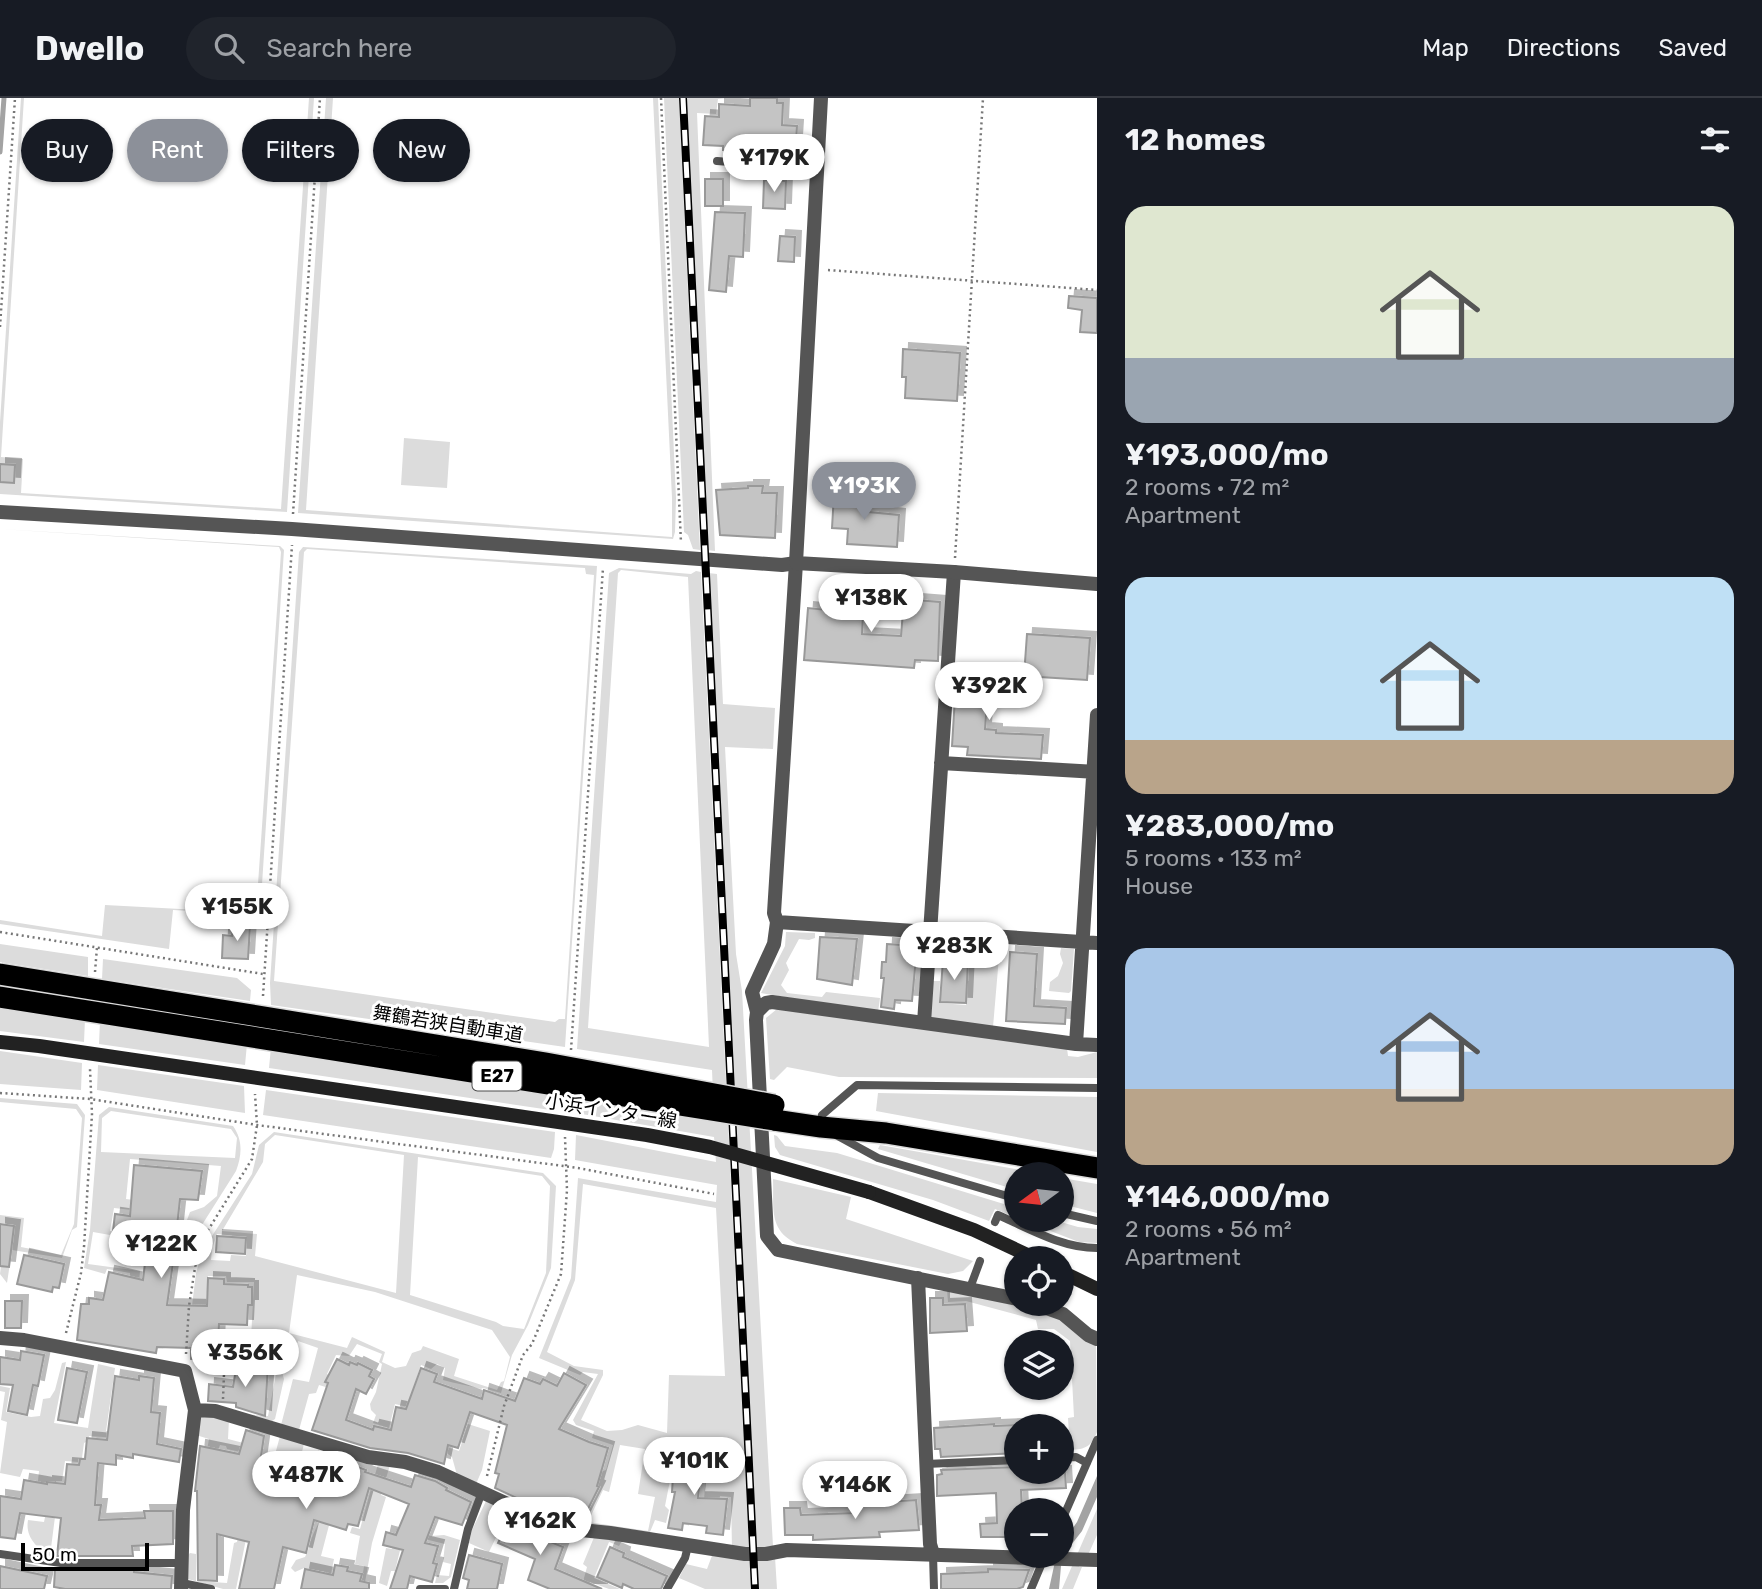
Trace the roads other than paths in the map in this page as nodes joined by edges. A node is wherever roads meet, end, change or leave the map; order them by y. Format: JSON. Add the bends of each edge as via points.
{"nodes":[{"id":1,"x":821,"y":98,"type":"edge"},
{"id":2,"x":717,"y":162,"type":"dead end"},
{"id":3,"x":816,"y":169,"type":"junction"},
{"id":4,"x":0,"y":512,"type":"edge"},
{"id":5,"x":796,"y":563,"type":"junction"},
{"id":6,"x":954,"y":572,"type":"junction"},
{"id":7,"x":1097,"y":584,"type":"edge"},
{"id":8,"x":1097,"y":715,"type":"edge"},
{"id":9,"x":941,"y":764,"type":"junction"},
{"id":10,"x":1095,"y":772,"type":"edge"},
{"id":11,"x":777,"y":922,"type":"junction"},
{"id":12,"x":931,"y":933,"type":"junction"},
{"id":13,"x":1090,"y":943,"type":"edge"},
{"id":14,"x":0,"y":974,"type":"edge"},
{"id":15,"x":0,"y":997,"type":"edge"},
{"id":16,"x":757,"y":1012,"type":"junction"},
{"id":17,"x":924,"y":1023,"type":"junction"},
{"id":18,"x":0,"y":1042,"type":"edge"},
{"id":19,"x":1076,"y":1044,"type":"junction"},
{"id":20,"x":1097,"y":1045,"type":"edge"},
{"id":21,"x":1097,"y":1088,"type":"edge"},
{"id":22,"x":774,"y":1112,"type":"junction"},
{"id":23,"x":822,"y":1121,"type":"junction"},
{"id":24,"x":1097,"y":1168,"type":"edge"},
{"id":25,"x":1004,"y":1195,"type":"edge"},
{"id":26,"x":1074,"y":1216,"type":"edge"},
{"id":27,"x":1097,"y":1221,"type":"edge"},
{"id":28,"x":995,"y":1222,"type":"dead end"},
{"id":29,"x":1008,"y":1246,"type":"edge"},
{"id":30,"x":1097,"y":1248,"type":"edge"},
{"id":31,"x":980,"y":1261,"type":"dead end"},
{"id":32,"x":918,"y":1278,"type":"junction"},
{"id":33,"x":1074,"y":1278,"type":"edge"},
{"id":34,"x":971,"y":1288,"type":"junction"},
{"id":35,"x":1097,"y":1289,"type":"edge"},
{"id":36,"x":1004,"y":1296,"type":"edge"},
{"id":37,"x":1065,"y":1316,"type":"edge"},
{"id":38,"x":0,"y":1338,"type":"edge"},
{"id":39,"x":1097,"y":1339,"type":"edge"},
{"id":40,"x":195,"y":1410,"type":"junction"},
{"id":41,"x":1097,"y":1440,"type":"edge"},
{"id":42,"x":1074,"y":1457,"type":"edge"},
{"id":43,"x":1004,"y":1461,"type":"edge"},
{"id":44,"x":1087,"y":1462,"type":"junction"},
{"id":45,"x":926,"y":1464,"type":"junction"},
{"id":46,"x":481,"y":1492,"type":"junction"},
{"id":47,"x":1071,"y":1498,"type":"edge"},
{"id":48,"x":688,"y":1546,"type":"junction"},
{"id":49,"x":0,"y":1554,"type":"edge"},
{"id":50,"x":933,"y":1554,"type":"junction"},
{"id":51,"x":1004,"y":1557,"type":"edge"},
{"id":52,"x":183,"y":1563,"type":"junction"},
{"id":53,"x":1042,"y":1568,"type":"edge"},
{"id":54,"x":181,"y":1586,"type":"edge"},
{"id":55,"x":211,"y":1589,"type":"edge"},
{"id":56,"x":420,"y":1589,"type":"edge"},
{"id":57,"x":445,"y":1589,"type":"edge"},
{"id":58,"x":454,"y":1589,"type":"edge"},
{"id":59,"x":667,"y":1589,"type":"edge"},
{"id":60,"x":934,"y":1589,"type":"edge"},
{"id":61,"x":1031,"y":1589,"type":"edge"}],
"edges":[{"from":1,"to":3,"type":"street"},
{"from":2,"to":3,"type":"lane"},
{"from":3,"to":5,"type":"street"},
{"from":4,"to":5,"type":"street"},
{"from":5,"to":6,"type":"street"},
{"from":5,"to":11,"type":"street"},
{"from":6,"to":7,"type":"street"},
{"from":6,"to":9,"type":"street"},
{"from":8,"to":10,"type":"street"},
{"from":9,"to":10,"type":"street"},
{"from":9,"to":12,"type":"street"},
{"from":10,"to":13,"type":"street"},
{"from":11,"to":12,"type":"street"},
{"from":11,"to":16,"type":"street","via":[[774,944],[752,992]]},
{"from":12,"to":13,"type":"street"},
{"from":12,"to":17,"type":"street"},
{"from":13,"to":19,"type":"street"},
{"from":14,"to":22,"type":"highway","name":"舞鶴若狭自動車道","number":"E27","bridge":true,"via":[[546,1063]]},
{"from":15,"to":22,"type":"highway","name":"舞鶴若狭自動車道","number":"E27","bridge":true},
{"from":16,"to":17,"type":"street","via":[[772,1002]]},
{"from":16,"to":32,"type":"street","via":[[768,1236],[778,1250]]},
{"from":17,"to":19,"type":"street"},
{"from":18,"to":29,"type":"main road","name":"小浜インター線","bridge":true,"via":[[710,1147],[869,1192]]},
{"from":19,"to":20,"type":"street"},
{"from":21,"to":23,"type":"lane","via":[[857,1085]]},
{"from":22,"to":23,"type":"highway","name":"舞鶴若狭自動車道","number":"E27"},
{"from":23,"to":24,"type":"highway","name":"舞鶴若狭自動車道","number":"E27"},
{"from":23,"to":25,"type":"lane","via":[[878,1158]]},
{"from":26,"to":27,"type":"lane"},
{"from":28,"to":30,"type":"lane","via":[[998,1215],[1063,1243]]},
{"from":31,"to":34,"type":"lane"},
{"from":32,"to":34,"type":"street"},
{"from":32,"to":45,"type":"street"},
{"from":33,"to":35,"type":"main road"},
{"from":34,"to":36,"type":"street"},
{"from":37,"to":39,"type":"street"},
{"from":38,"to":40,"type":"street","via":[[185,1371]]},
{"from":40,"to":46,"type":"street","via":[[215,1411],[368,1457],[405,1462]]},
{"from":40,"to":52,"type":"street","via":[[183,1510]]},
{"from":41,"to":44,"type":"lane"},
{"from":42,"to":44,"type":"lane"},
{"from":43,"to":45,"type":"lane"},
{"from":44,"to":47,"type":"lane"},
{"from":45,"to":50,"type":"street"},
{"from":46,"to":48,"type":"street","via":[[549,1523]]},
{"from":46,"to":58,"type":"lane"},
{"from":48,"to":50,"type":"street","via":[[753,1555],[787,1550]]},
{"from":48,"to":59,"type":"lane"},
{"from":49,"to":52,"type":"lane","via":[[61,1563]]},
{"from":50,"to":51,"type":"street"},
{"from":50,"to":60,"type":"lane"},
{"from":52,"to":54,"type":"street"},
{"from":53,"to":61,"type":"lane"},
{"from":54,"to":55,"type":"lane"},
{"from":56,"to":57,"type":"lane"}]}
